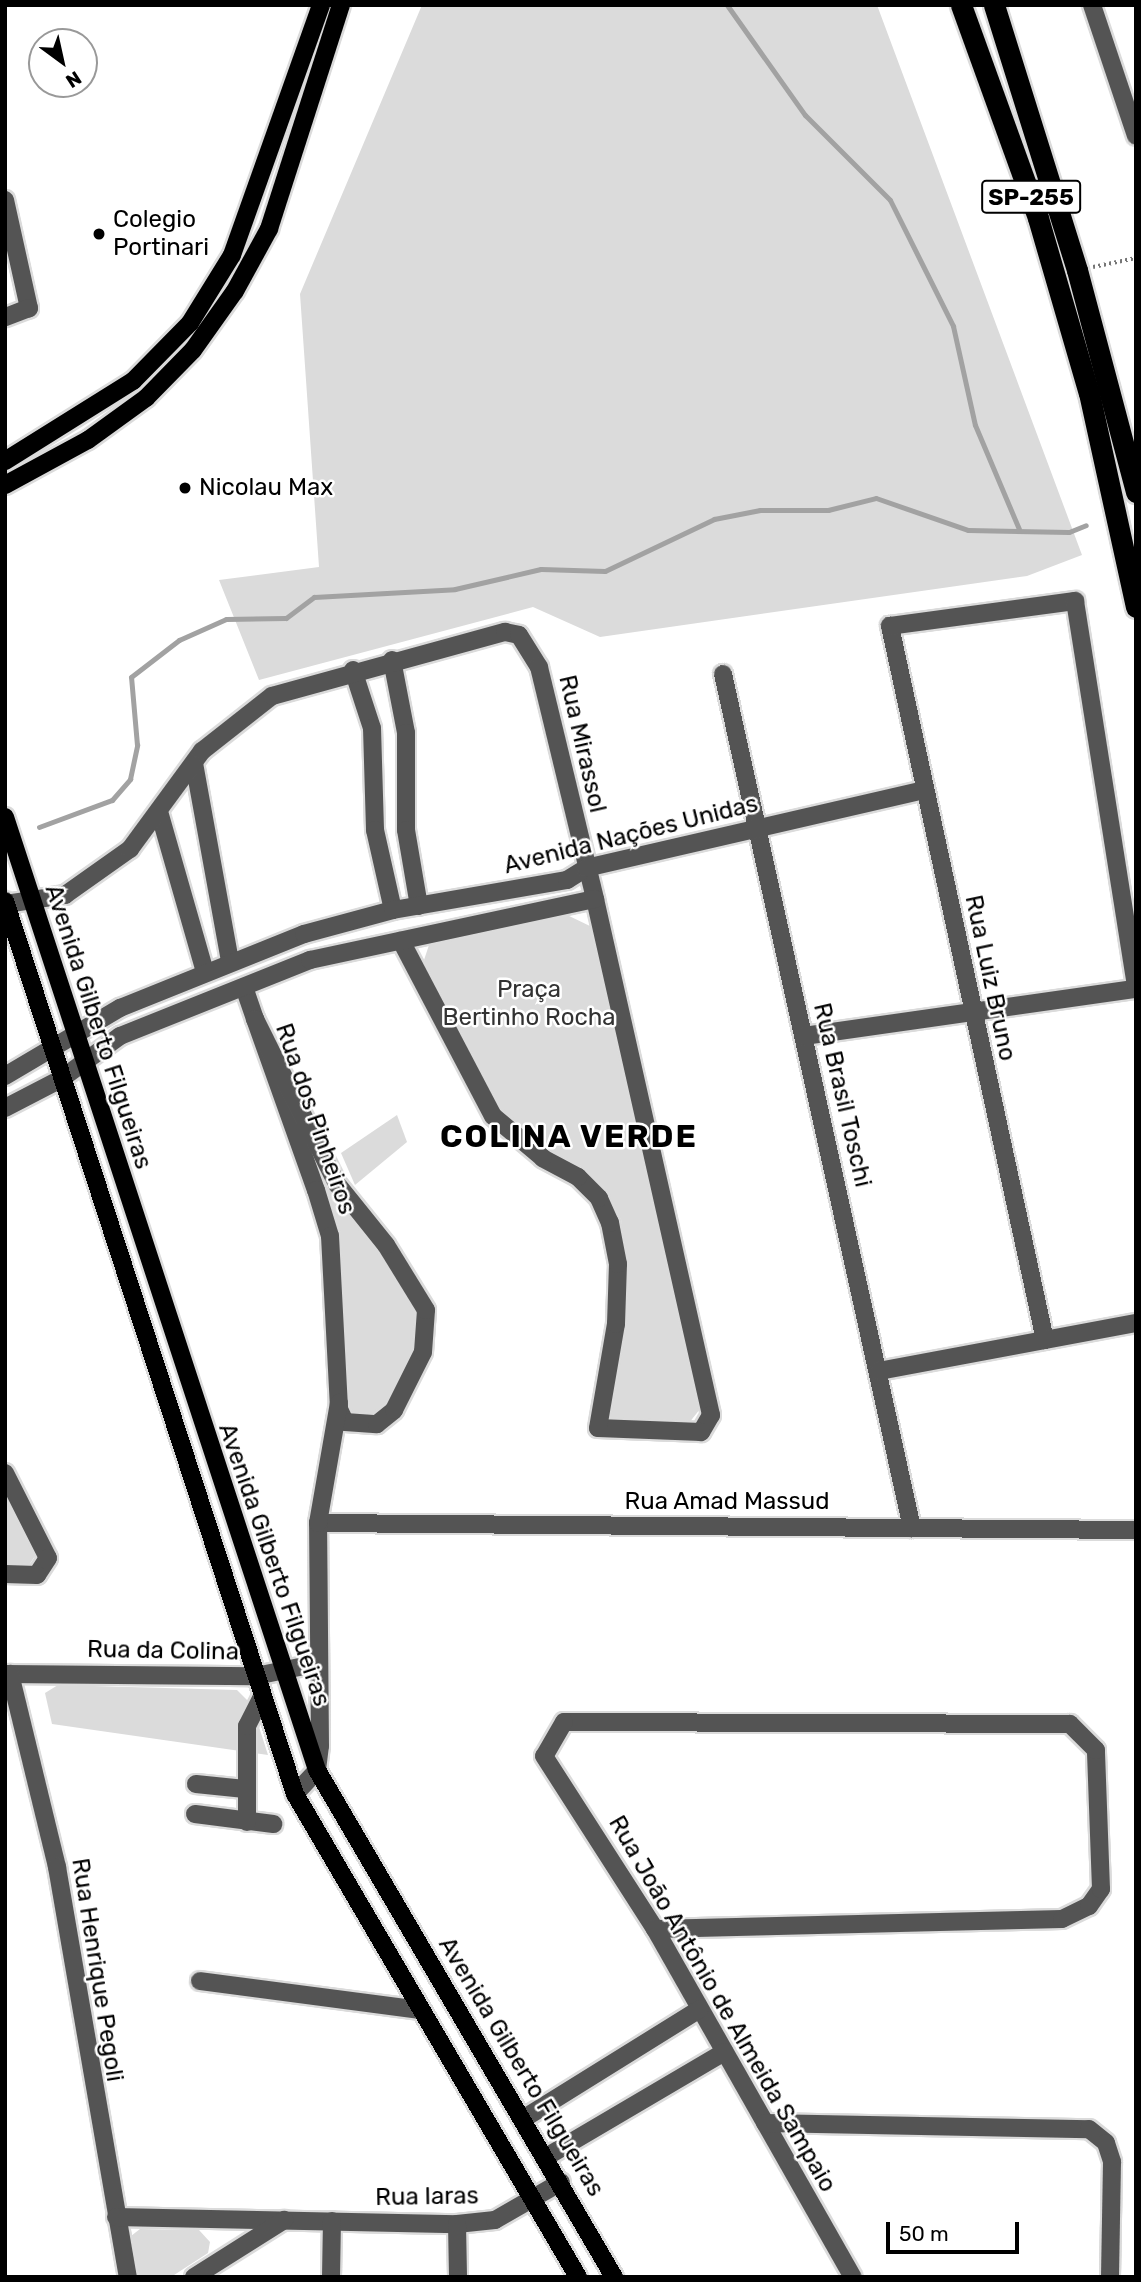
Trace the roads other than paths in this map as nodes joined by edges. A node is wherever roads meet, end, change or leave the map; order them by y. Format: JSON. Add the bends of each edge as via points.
{"nodes":[{"id":1,"x":321,"y":5,"type":"edge"},
{"id":2,"x":341,"y":5,"type":"edge"},
{"id":3,"x":961,"y":5,"type":"edge"},
{"id":4,"x":994,"y":5,"type":"edge"},
{"id":5,"x":1092,"y":5,"type":"edge"},
{"id":6,"x":1136,"y":136,"type":"edge"},
{"id":7,"x":5,"y":200,"type":"edge"},
{"id":8,"x":5,"y":317,"type":"edge"},
{"id":9,"x":77,"y":421,"type":"junction"},
{"id":10,"x":88,"y":440,"type":"junction"},
{"id":11,"x":5,"y":461,"type":"edge"},
{"id":12,"x":5,"y":485,"type":"edge"},
{"id":13,"x":1136,"y":492,"type":"edge"},
{"id":14,"x":1136,"y":607,"type":"edge"},
{"id":15,"x":393,"y":660,"type":"junction"},
{"id":16,"x":353,"y":670,"type":"junction"},
{"id":17,"x":723,"y":674,"type":"dead end"},
{"id":18,"x":194,"y":763,"type":"junction"},
{"id":19,"x":924,"y":790,"type":"junction"},
{"id":20,"x":160,"y":816,"type":"junction"},
{"id":21,"x":5,"y":817,"type":"edge"},
{"id":22,"x":757,"y":829,"type":"junction"},
{"id":23,"x":586,"y":868,"type":"junction"},
{"id":24,"x":595,"y":900,"type":"junction"},
{"id":25,"x":33,"y":902,"type":"junction"},
{"id":26,"x":6,"y":903,"type":"edge"},
{"id":27,"x":419,"y":906,"type":"junction"},
{"id":28,"x":393,"y":910,"type":"junction"},
{"id":29,"x":401,"y":940,"type":"junction"},
{"id":30,"x":230,"y":962,"type":"junction"},
{"id":31,"x":205,"y":972,"type":"junction"},
{"id":32,"x":244,"y":987,"type":"junction"},
{"id":33,"x":1136,"y":987,"type":"edge"},
{"id":34,"x":973,"y":1014,"type":"junction"},
{"id":35,"x":255,"y":1019,"type":"junction"},
{"id":36,"x":74,"y":1031,"type":"junction"},
{"id":37,"x":804,"y":1036,"type":"junction"},
{"id":38,"x":52,"y":1047,"type":"junction"},
{"id":39,"x":84,"y":1062,"type":"junction"},
{"id":40,"x":5,"y":1076,"type":"edge"},
{"id":41,"x":61,"y":1079,"type":"junction"},
{"id":42,"x":5,"y":1108,"type":"edge"},
{"id":43,"x":1136,"y":1323,"type":"edge"},
{"id":44,"x":169,"y":1328,"type":"junction"},
{"id":45,"x":143,"y":1336,"type":"junction"},
{"id":46,"x":1045,"y":1340,"type":"junction"},
{"id":47,"x":879,"y":1371,"type":"junction"},
{"id":48,"x":338,"y":1403,"type":"junction"},
{"id":49,"x":5,"y":1473,"type":"edge"},
{"id":50,"x":318,"y":1524,"type":"junction"},
{"id":51,"x":912,"y":1528,"type":"junction"},
{"id":52,"x":1136,"y":1530,"type":"edge"},
{"id":53,"x":5,"y":1574,"type":"edge"},
{"id":54,"x":320,"y":1663,"type":"junction"},
{"id":55,"x":282,"y":1669,"type":"junction"},
{"id":56,"x":8,"y":1674,"type":"edge"},
{"id":57,"x":256,"y":1676,"type":"junction"},
{"id":58,"x":261,"y":1699,"type":"junction"},
{"id":59,"x":317,"y":1770,"type":"junction"},
{"id":60,"x":196,"y":1784,"type":"dead end"},
{"id":61,"x":245,"y":1789,"type":"junction"},
{"id":62,"x":295,"y":1794,"type":"junction"},
{"id":63,"x":195,"y":1814,"type":"dead end"},
{"id":64,"x":247,"y":1822,"type":"junction"},
{"id":65,"x":273,"y":1824,"type":"dead end"},
{"id":66,"x":655,"y":1929,"type":"junction"},
{"id":67,"x":200,"y":1981,"type":"dead end"},
{"id":68,"x":700,"y":2009,"type":"junction"},
{"id":69,"x":419,"y":2010,"type":"junction"},
{"id":70,"x":724,"y":2052,"type":"junction"},
{"id":71,"x":511,"y":2099,"type":"junction"},
{"id":72,"x":483,"y":2115,"type":"junction"},
{"id":73,"x":523,"y":2119,"type":"junction"},
{"id":74,"x":765,"y":2123,"type":"junction"},
{"id":75,"x":547,"y":2158,"type":"junction"},
{"id":76,"x":561,"y":2182,"type":"junction"},
{"id":77,"x":533,"y":2197,"type":"junction"},
{"id":78,"x":116,"y":2217,"type":"junction"},
{"id":79,"x":284,"y":2221,"type":"junction"},
{"id":80,"x":332,"y":2221,"type":"junction"},
{"id":81,"x":457,"y":2224,"type":"junction"},
{"id":82,"x":128,"y":2277,"type":"edge"},
{"id":83,"x":194,"y":2277,"type":"edge"},
{"id":84,"x":331,"y":2277,"type":"edge"},
{"id":85,"x":458,"y":2277,"type":"edge"},
{"id":86,"x":578,"y":2277,"type":"edge"},
{"id":87,"x":614,"y":2277,"type":"edge"},
{"id":88,"x":853,"y":2277,"type":"edge"},
{"id":89,"x":1110,"y":2277,"type":"edge"}],
"edges":[{"from":1,"to":9,"type":"main road","via":[[232,255],[190,323],[133,381]]},
{"from":2,"to":10,"type":"main road","via":[[269,229],[235,291],[193,350],[146,398]]},
{"from":3,"to":14,"type":"highway","number":"SP-255","via":[[1038,218],[1089,393]]},
{"from":4,"to":13,"type":"highway","number":"SP-255","via":[[1077,270]]},
{"from":5,"to":6,"type":"street"},
{"from":7,"to":8,"type":"street","via":[[29,308]]},
{"from":9,"to":10,"type":"main road"},
{"from":9,"to":11,"type":"main road"},
{"from":10,"to":12,"type":"main road"},
{"from":15,"to":16,"type":"street"},
{"from":15,"to":23,"type":"street","name":"Rua Mirassol","via":[[505,632],[519,635],[539,667]]},
{"from":15,"to":27,"type":"street","via":[[406,733],[406,830]]},
{"from":16,"to":18,"type":"street","via":[[272,696],[228,726]]},
{"from":16,"to":28,"type":"street","via":[[372,728],[375,830]]},
{"from":17,"to":22,"type":"street","name":"Rua Brasil Toschi"},
{"from":18,"to":20,"type":"street"},
{"from":18,"to":30,"type":"street"},
{"from":19,"to":22,"type":"street","name":"Avenida Nações Unidas"},
{"from":19,"to":33,"type":"street","name":"Rua Luiz Bruno","via":[[890,626],[1075,601]]},
{"from":19,"to":34,"type":"street","name":"Rua Luiz Bruno"},
{"from":20,"to":25,"type":"street","via":[[130,849],[65,895]]},
{"from":20,"to":31,"type":"street"},
{"from":21,"to":25,"type":"main road","name":"Avenida Gilberto Filgueiras"},
{"from":22,"to":23,"type":"street","name":"Avenida Nações Unidas"},
{"from":22,"to":37,"type":"street","name":"Rua Brasil Toschi"},
{"from":23,"to":24,"type":"street"},
{"from":23,"to":27,"type":"street","name":"Avenida Nações Unidas","via":[[567,880]]},
{"from":24,"to":29,"type":"street","name":"Avenida Nações Unidas"},
{"from":24,"to":29,"type":"street","via":[[711,1415],[701,1432],[598,1428],[616,1324],[618,1264],[610,1223],[599,1198],[579,1177],[543,1158],[493,1116]]},
{"from":25,"to":26,"type":"street"},
{"from":25,"to":36,"type":"main road","name":"Avenida Gilberto Filgueiras"},
{"from":26,"to":38,"type":"main road","name":"Avenida Gilberto Filgueiras"},
{"from":27,"to":28,"type":"street","name":"Avenida Nações Unidas"},
{"from":28,"to":30,"type":"street","name":"Avenida Nações Unidas"},
{"from":29,"to":32,"type":"street","name":"Avenida Nações Unidas","via":[[310,960]]},
{"from":30,"to":31,"type":"street","name":"Avenida Nações Unidas"},
{"from":31,"to":36,"type":"street","name":"Avenida Nações Unidas"},
{"from":32,"to":35,"type":"street","name":"Rua dos Pinheiros"},
{"from":32,"to":39,"type":"street","name":"Avenida Nações Unidas","via":[[120,1036]]},
{"from":33,"to":34,"type":"street"},
{"from":34,"to":37,"type":"street"},
{"from":34,"to":46,"type":"street","name":"Rua Luiz Bruno"},
{"from":35,"to":48,"type":"street","name":"Rua dos Pinheiros","via":[[330,1236]]},
{"from":35,"to":48,"type":"street","name":"Rua dos Pinheiros","via":[[337,1184],[386,1245],[426,1310],[424,1352],[394,1409],[360,1428],[345,1422]]},
{"from":36,"to":38,"type":"street","name":"Avenida Nações Unidas"},
{"from":36,"to":39,"type":"main road","name":"Avenida Gilberto Filgueiras"},
{"from":37,"to":47,"type":"street","name":"Rua Brasil Toschi"},
{"from":38,"to":40,"type":"street","name":"Avenida Nações Unidas"},
{"from":38,"to":41,"type":"main road","name":"Avenida Gilberto Filgueiras"},
{"from":39,"to":41,"type":"street","name":"Avenida Nações Unidas"},
{"from":39,"to":44,"type":"main road","name":"Avenida Gilberto Filgueiras"},
{"from":41,"to":42,"type":"street","name":"Avenida Nações Unidas"},
{"from":41,"to":45,"type":"main road","name":"Avenida Gilberto Filgueiras"},
{"from":43,"to":46,"type":"street"},
{"from":44,"to":45,"type":"main road"},
{"from":44,"to":55,"type":"main road","name":"Avenida Gilberto Filgueiras"},
{"from":45,"to":57,"type":"main road","name":"Avenida Gilberto Filgueiras"},
{"from":46,"to":47,"type":"street"},
{"from":47,"to":51,"type":"street","name":"Rua Brasil Toschi"},
{"from":48,"to":50,"type":"street","name":"Rua dos Pinheiros"},
{"from":49,"to":53,"type":"street","via":[[48,1558],[37,1575]]},
{"from":50,"to":51,"type":"street","name":"Rua Amad Massud"},
{"from":50,"to":54,"type":"street","name":"Rua dos Pinheiros"},
{"from":51,"to":52,"type":"street","name":"Rua Amad Massud"},
{"from":54,"to":55,"type":"street","name":"Rua da Colina"},
{"from":54,"to":59,"type":"street","name":"Rua dos Pinheiros"},
{"from":55,"to":57,"type":"street","name":"Rua da Colina"},
{"from":55,"to":59,"type":"main road","name":"Avenida Gilberto Filgueiras"},
{"from":56,"to":57,"type":"street","name":"Rua da Colina"},
{"from":56,"to":78,"type":"street","name":"Rua Henrique Pegoli","via":[[57,1867]]},
{"from":57,"to":58,"type":"main road","name":"Avenida Gilberto Filgueiras"},
{"from":58,"to":61,"type":"street","via":[[247,1726]]},
{"from":58,"to":62,"type":"main road","name":"Avenida Gilberto Filgueiras"},
{"from":59,"to":62,"type":"street"},
{"from":59,"to":71,"type":"main road","name":"Avenida Gilberto Filgueiras"},
{"from":60,"to":61,"type":"street"},
{"from":61,"to":64,"type":"street"},
{"from":62,"to":69,"type":"main road","name":"Avenida Gilberto Filgueiras"},
{"from":63,"to":64,"type":"street"},
{"from":64,"to":65,"type":"street"},
{"from":66,"to":66,"type":"street","name":"Rua João Antônio de Almeida Sampaio","via":[[544,1756],[564,1722],[1070,1724],[1096,1750],[1101,1889],[1089,1906],[1062,1919]]},
{"from":66,"to":68,"type":"street","name":"Rua João Antônio de Almeida Sampaio"},
{"from":67,"to":69,"type":"street"},
{"from":68,"to":70,"type":"street","name":"Rua João Antônio de Almeida Sampaio"},
{"from":68,"to":73,"type":"street"},
{"from":69,"to":72,"type":"main road","name":"Avenida Gilberto Filgueiras"},
{"from":70,"to":74,"type":"street","name":"Rua João Antônio de Almeida Sampaio"},
{"from":70,"to":75,"type":"street"},
{"from":71,"to":72,"type":"main road"},
{"from":71,"to":73,"type":"main road","name":"Avenida Gilberto Filgueiras"},
{"from":72,"to":77,"type":"main road","name":"Avenida Gilberto Filgueiras"},
{"from":73,"to":75,"type":"main road","name":"Avenida Gilberto Filgueiras"},
{"from":74,"to":88,"type":"street","name":"Rua João Antônio de Almeida Sampaio"},
{"from":74,"to":89,"type":"street","via":[[1096,2132],[1112,2162]]},
{"from":75,"to":76,"type":"main road","name":"Avenida Gilberto Filgueiras"},
{"from":76,"to":77,"type":"street","name":"Rua Iaras"},
{"from":76,"to":87,"type":"main road","name":"Avenida Gilberto Filgueiras"},
{"from":77,"to":81,"type":"street","name":"Rua Iaras","via":[[495,2220]]},
{"from":77,"to":86,"type":"main road","name":"Avenida Gilberto Filgueiras"},
{"from":78,"to":79,"type":"street","name":"Rua Iaras"},
{"from":78,"to":82,"type":"street","name":"Rua Henrique Pegoli"},
{"from":79,"to":80,"type":"street","name":"Rua Iaras"},
{"from":79,"to":83,"type":"street"},
{"from":80,"to":81,"type":"street","name":"Rua Iaras"},
{"from":80,"to":84,"type":"street"},
{"from":81,"to":85,"type":"street"}]}
